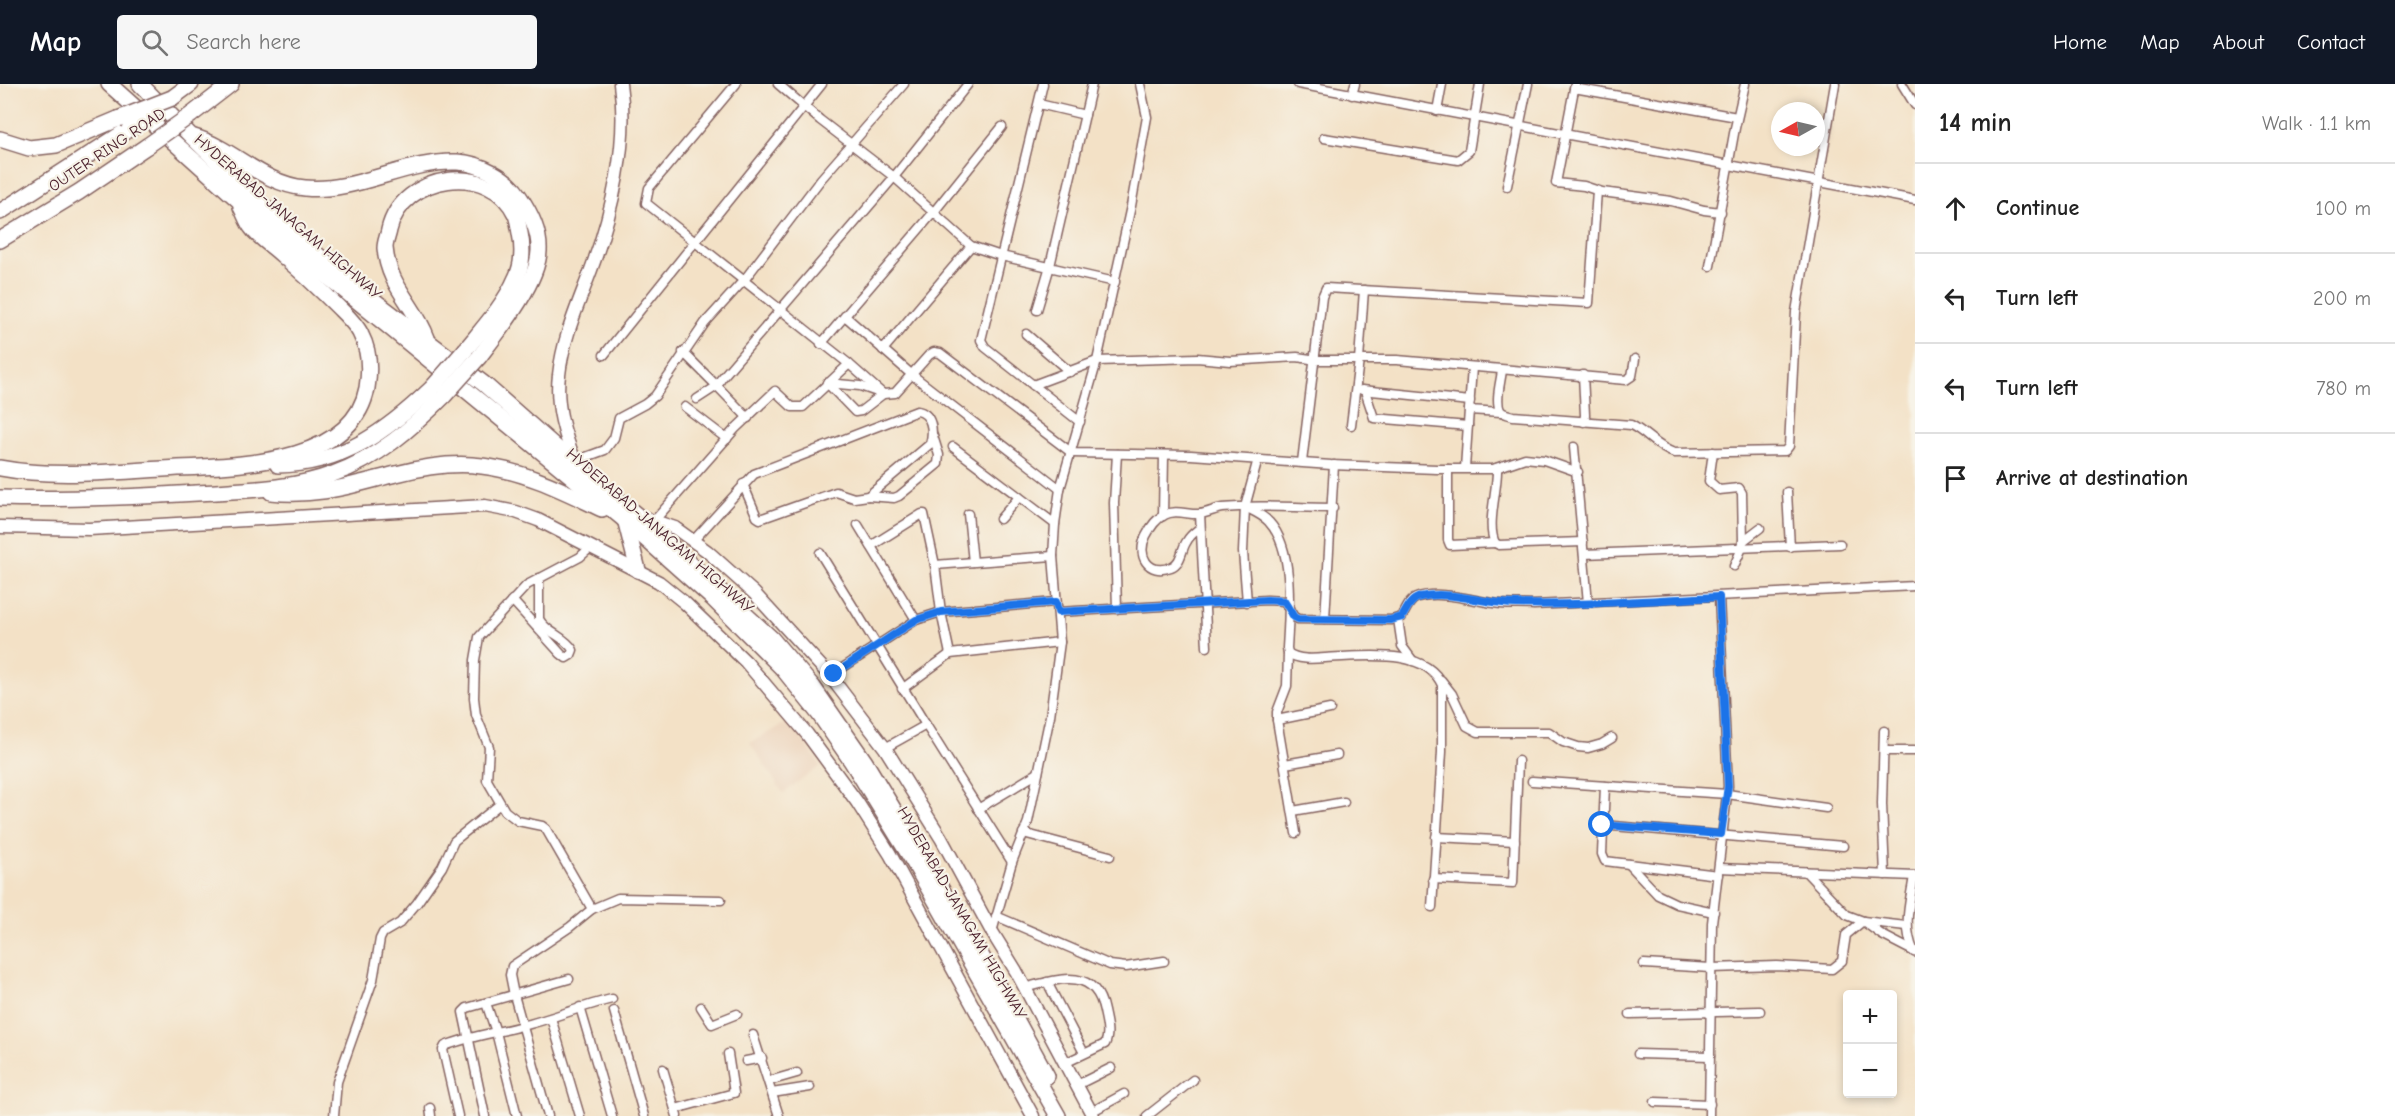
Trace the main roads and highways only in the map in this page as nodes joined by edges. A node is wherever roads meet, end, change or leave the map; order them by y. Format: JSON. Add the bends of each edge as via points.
{"nodes":[{"id":1,"x":109,"y":84,"type":"edge"},
{"id":2,"x":140,"y":84,"type":"edge"},
{"id":3,"x":191,"y":84,"type":"edge"},
{"id":4,"x":231,"y":84,"type":"edge"},
{"id":5,"x":123,"y":124,"type":"junction"},
{"id":6,"x":191,"y":136,"type":"junction"},
{"id":7,"x":0,"y":139,"type":"edge"},
{"id":8,"x":237,"y":199,"type":"junction"},
{"id":9,"x":0,"y":212,"type":"edge"},
{"id":10,"x":42,"y":216,"type":"junction"},
{"id":11,"x":0,"y":240,"type":"edge"},
{"id":12,"x":0,"y":252,"type":"edge"},
{"id":13,"x":429,"y":342,"type":"junction"},
{"id":14,"x":473,"y":353,"type":"junction"},
{"id":15,"x":438,"y":392,"type":"junction"},
{"id":16,"x":0,"y":464,"type":"edge"},
{"id":17,"x":245,"y":464,"type":"junction"},
{"id":18,"x":0,"y":468,"type":"edge"},
{"id":19,"x":18,"y":471,"type":"junction"},
{"id":20,"x":0,"y":490,"type":"edge"},
{"id":21,"x":248,"y":490,"type":"junction"},
{"id":22,"x":0,"y":498,"type":"edge"},
{"id":23,"x":16,"y":498,"type":"junction"},
{"id":24,"x":628,"y":519,"type":"junction"},
{"id":25,"x":638,"y":570,"type":"road end"},
{"id":26,"x":1058,"y":1116,"type":"edge"},
{"id":27,"x":1068,"y":1116,"type":"edge"}],
"edges":[{"from":1,"to":8,"type":"highway","name":"HYDERABAD-JANAGAM HIGHWAY"},
{"from":2,"to":6,"type":"highway","name":"HYDERABAD-JANAGAM HIGHWAY"},
{"from":3,"to":5,"type":"highway","name":"OUTER RING ROAD","bridge":true},
{"from":4,"to":10,"type":"highway","name":"OUTER RING ROAD","bridge":true},
{"from":5,"to":7,"type":"highway","via":[[96,129],[56,145],[29,148]]},
{"from":5,"to":9,"type":"highway","name":"OUTER RING ROAD"},
{"from":6,"to":13,"type":"highway","name":"HYDERABAD-JANAGAM HIGHWAY","via":[[286,228]]},
{"from":6,"to":14,"type":"highway","via":[[213,142],[266,176],[304,188],[368,180],[424,165],[458,162],[492,171],[514,188],[532,215],[539,251],[529,284],[510,315]]},
{"from":8,"to":17,"type":"highway","via":[[252,228],[315,283],[361,334],[369,375],[359,411],[324,443],[291,456]]},
{"from":8,"to":24,"type":"highway","name":"HYDERABAD-JANAGAM HIGHWAY"},
{"from":10,"to":11,"type":"highway","name":"OUTER RING ROAD"},
{"from":10,"to":12,"type":"highway"},
{"from":13,"to":14,"type":"highway","via":[[391,275],[385,246],[391,221],[406,199],[427,184],[453,179],[480,183],[500,194],[516,215],[523,247],[517,277]]},
{"from":13,"to":24,"type":"highway","name":"HYDERABAD-JANAGAM HIGHWAY","via":[[576,464]]},
{"from":14,"to":15,"type":"highway","bridge":true},
{"from":15,"to":17,"type":"highway","via":[[368,441],[330,457],[298,465]]},
{"from":15,"to":21,"type":"highway","via":[[411,428],[381,451],[333,474]]},
{"from":16,"to":19,"type":"highway"},
{"from":17,"to":19,"type":"highway","via":[[61,473]]},
{"from":18,"to":19,"type":"highway"},
{"from":20,"to":23,"type":"highway"},
{"from":21,"to":23,"type":"highway","via":[[60,500]]},
{"from":21,"to":24,"type":"highway","via":[[298,495],[348,488],[398,473],[482,466],[540,480]]},
{"from":22,"to":23,"type":"highway"},
{"from":24,"to":25,"type":"highway"},
{"from":24,"to":26,"type":"highway","name":"HYDERABAD-JANAGAM HIGHWAY","via":[[748,633],[819,714],[913,861]]},
{"from":24,"to":27,"type":"highway","name":"HYDERABAD-JANAGAM HIGHWAY","via":[[711,581],[771,638],[813,687],[947,896]]}]}
